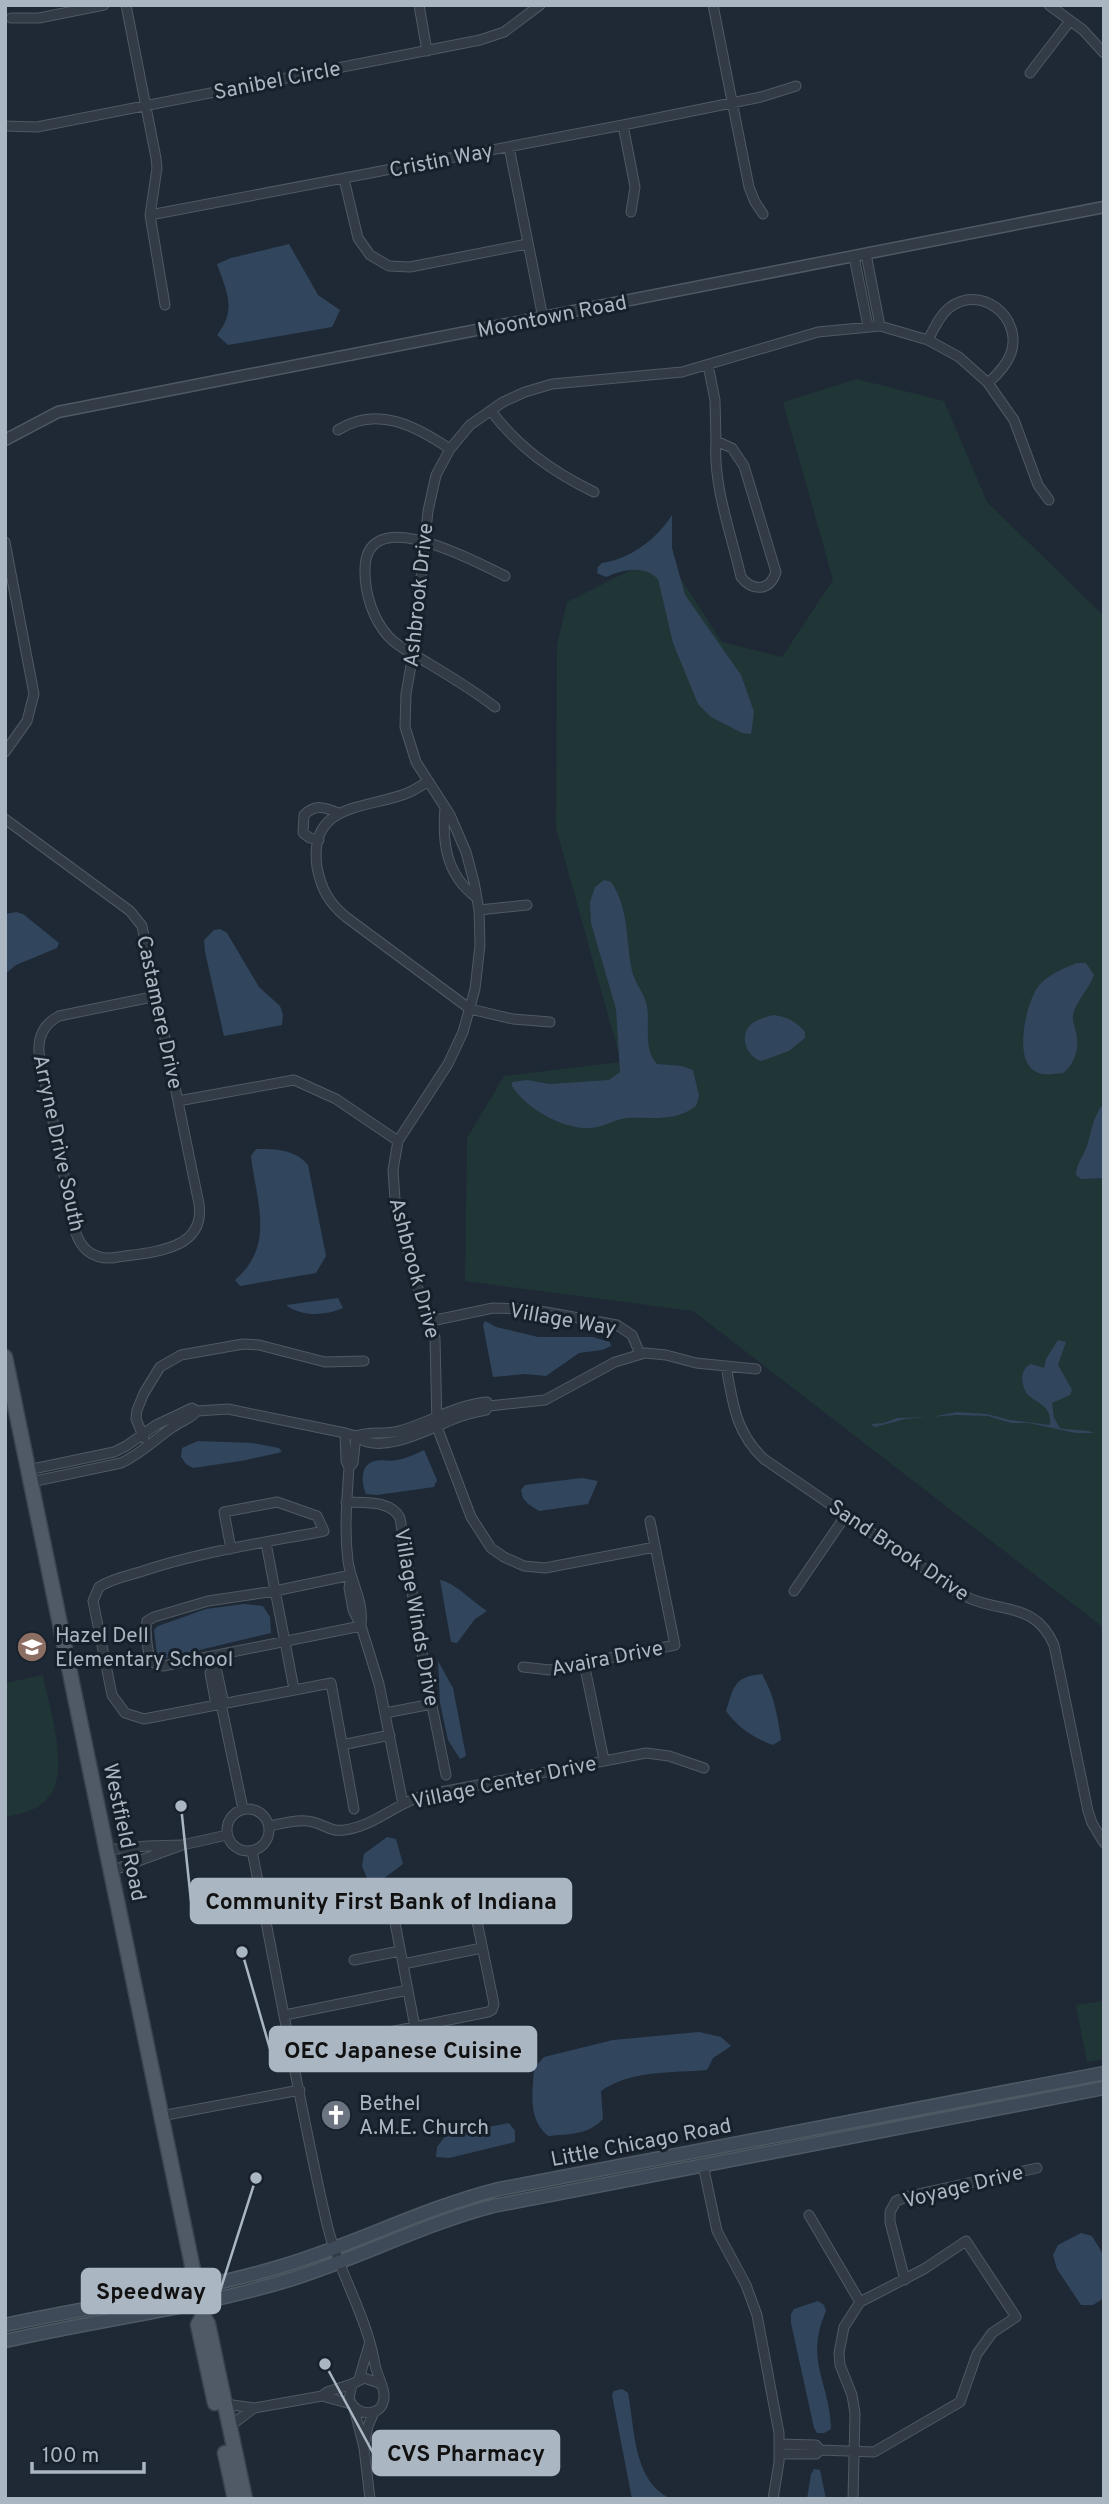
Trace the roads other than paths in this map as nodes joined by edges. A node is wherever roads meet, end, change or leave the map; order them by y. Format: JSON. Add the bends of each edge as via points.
{"nodes":[{"id":1,"x":104,"y":5,"type":"edge"},
{"id":2,"x":126,"y":5,"type":"edge"},
{"id":3,"x":419,"y":5,"type":"edge"},
{"id":4,"x":540,"y":5,"type":"edge"},
{"id":5,"x":713,"y":5,"type":"edge"},
{"id":6,"x":1049,"y":5,"type":"edge"},
{"id":7,"x":11,"y":18,"type":"dead end"},
{"id":8,"x":1070,"y":21,"type":"junction"},
{"id":9,"x":427,"y":51,"type":"junction"},
{"id":10,"x":1104,"y":53,"type":"edge"},
{"id":11,"x":1030,"y":73,"type":"dead end"},
{"id":12,"x":796,"y":86,"type":"dead end"},
{"id":13,"x":732,"y":103,"type":"junction"},
{"id":14,"x":146,"y":106,"type":"junction"},
{"id":15,"x":623,"y":125,"type":"junction"},
{"id":16,"x":5,"y":126,"type":"edge"},
{"id":17,"x":509,"y":147,"type":"junction"},
{"id":18,"x":344,"y":179,"type":"junction"},
{"id":19,"x":1104,"y":207,"type":"edge"},
{"id":20,"x":631,"y":212,"type":"dead end"},
{"id":21,"x":763,"y":214,"type":"dead end"},
{"id":22,"x":150,"y":215,"type":"junction"},
{"id":23,"x":527,"y":244,"type":"junction"},
{"id":24,"x":866,"y":254,"type":"junction"},
{"id":25,"x":854,"y":257,"type":"junction"},
{"id":26,"x":165,"y":305,"type":"dead end"},
{"id":27,"x":543,"y":318,"type":"junction"},
{"id":28,"x":868,"y":326,"type":"junction"},
{"id":29,"x":880,"y":326,"type":"junction"},
{"id":30,"x":928,"y":340,"type":"junction"},
{"id":31,"x":708,"y":365,"type":"junction"},
{"id":32,"x":988,"y":383,"type":"junction"},
{"id":33,"x":491,"y":411,"type":"junction"},
{"id":34,"x":338,"y":430,"type":"dead end"},
{"id":35,"x":5,"y":440,"type":"edge"},
{"id":36,"x":716,"y":441,"type":"junction"},
{"id":37,"x":450,"y":449,"type":"junction"},
{"id":38,"x":594,"y":492,"type":"dead end"},
{"id":39,"x":1049,"y":500,"type":"dead end"},
{"id":40,"x":5,"y":542,"type":"edge"},
{"id":41,"x":424,"y":542,"type":"junction"},
{"id":42,"x":505,"y":576,"type":"dead end"},
{"id":43,"x":413,"y":654,"type":"junction"},
{"id":44,"x":495,"y":707,"type":"dead end"},
{"id":45,"x":5,"y":752,"type":"edge"},
{"id":46,"x":428,"y":781,"type":"junction"},
{"id":47,"x":445,"y":808,"type":"junction"},
{"id":48,"x":338,"y":814,"type":"junction"},
{"id":49,"x":5,"y":819,"type":"edge"},
{"id":50,"x":319,"y":840,"type":"junction"},
{"id":51,"x":477,"y":898,"type":"junction"},
{"id":52,"x":527,"y":905,"type":"dead end"},
{"id":53,"x":479,"y":910,"type":"junction"},
{"id":54,"x":157,"y":996,"type":"junction"},
{"id":55,"x":470,"y":1009,"type":"junction"},
{"id":56,"x":550,"y":1022,"type":"dead end"},
{"id":57,"x":178,"y":1101,"type":"junction"},
{"id":58,"x":398,"y":1141,"type":"junction"},
{"id":59,"x":196,"y":1228,"type":"joint"},
{"id":60,"x":431,"y":1321,"type":"junction"},
{"id":61,"x":639,"y":1354,"type":"junction"},
{"id":62,"x":5,"y":1357,"type":"edge"},
{"id":63,"x":363,"y":1361,"type":"dead end"},
{"id":64,"x":726,"y":1366,"type":"junction"},
{"id":65,"x":756,"y":1368,"type":"dead end"},
{"id":66,"x":197,"y":1410,"type":"junction"},
{"id":67,"x":436,"y":1422,"type":"junction"},
{"id":68,"x":345,"y":1433,"type":"junction"},
{"id":69,"x":142,"y":1435,"type":"junction"},
{"id":70,"x":356,"y":1436,"type":"junction"},
{"id":71,"x":149,"y":1446,"type":"junction"},
{"id":72,"x":349,"y":1467,"type":"junction"},
{"id":73,"x":30,"y":1476,"type":"junction"},
{"id":74,"x":346,"y":1502,"type":"junction"},
{"id":75,"x":846,"y":1515,"type":"junction"},
{"id":76,"x":650,"y":1521,"type":"dead end"},
{"id":77,"x":265,"y":1543,"type":"junction"},
{"id":78,"x":655,"y":1547,"type":"junction"},
{"id":79,"x":231,"y":1549,"type":"junction"},
{"id":80,"x":351,"y":1575,"type":"junction"},
{"id":81,"x":275,"y":1591,"type":"junction"},
{"id":82,"x":794,"y":1591,"type":"dead end"},
{"id":83,"x":361,"y":1626,"type":"junction"},
{"id":84,"x":285,"y":1641,"type":"junction"},
{"id":85,"x":211,"y":1656,"type":"junction"},
{"id":86,"x":584,"y":1663,"type":"junction"},
{"id":87,"x":523,"y":1667,"type":"dead end"},
{"id":88,"x":294,"y":1689,"type":"junction"},
{"id":89,"x":220,"y":1704,"type":"junction"},
{"id":90,"x":432,"y":1704,"type":"junction"},
{"id":91,"x":385,"y":1713,"type":"junction"},
{"id":92,"x":390,"y":1735,"type":"junction"},
{"id":93,"x":342,"y":1745,"type":"junction"},
{"id":94,"x":604,"y":1760,"type":"junction"},
{"id":95,"x":704,"y":1768,"type":"dead end"},
{"id":96,"x":446,"y":1775,"type":"dead end"},
{"id":97,"x":403,"y":1804,"type":"junction"},
{"id":98,"x":243,"y":1809,"type":"junction"},
{"id":99,"x":354,"y":1809,"type":"dead end"},
{"id":100,"x":269,"y":1826,"type":"junction"},
{"id":101,"x":227,"y":1835,"type":"junction"},
{"id":102,"x":1104,"y":1843,"type":"edge"},
{"id":103,"x":181,"y":1845,"type":"junction"},
{"id":104,"x":107,"y":1850,"type":"junction"},
{"id":105,"x":252,"y":1851,"type":"junction"},
{"id":106,"x":111,"y":1871,"type":"junction"},
{"id":107,"x":482,"y":1948,"type":"junction"},
{"id":108,"x":400,"y":1951,"type":"junction"},
{"id":109,"x":354,"y":1960,"type":"dead end"},
{"id":110,"x":403,"y":1964,"type":"junction"},
{"id":111,"x":408,"y":1990,"type":"junction"},
{"id":112,"x":285,"y":2015,"type":"junction"},
{"id":113,"x":415,"y":2027,"type":"junction"},
{"id":114,"x":370,"y":2036,"type":"dead end"},
{"id":115,"x":1104,"y":2073,"type":"edge"},
{"id":116,"x":1104,"y":2088,"type":"edge"},
{"id":117,"x":300,"y":2090,"type":"junction"},
{"id":118,"x":161,"y":2116,"type":"junction"},
{"id":119,"x":703,"y":2165,"type":"junction"},
{"id":120,"x":1037,"y":2168,"type":"dead end"},
{"id":121,"x":809,"y":2215,"type":"dead end"},
{"id":122,"x":334,"y":2247,"type":"junction"},
{"id":123,"x":339,"y":2262,"type":"junction"},
{"id":124,"x":905,"y":2280,"type":"junction"},
{"id":125,"x":196,"y":2286,"type":"junction"},
{"id":126,"x":859,"y":2302,"type":"junction"},
{"id":127,"x":201,"y":2309,"type":"junction"},
{"id":128,"x":5,"y":2325,"type":"edge"},
{"id":129,"x":5,"y":2341,"type":"edge"},
{"id":130,"x":369,"y":2345,"type":"junction"},
{"id":131,"x":356,"y":2382,"type":"junction"},
{"id":132,"x":379,"y":2383,"type":"junction"},
{"id":133,"x":323,"y":2396,"type":"junction"},
{"id":134,"x":225,"y":2404,"type":"junction"},
{"id":135,"x":352,"y":2406,"type":"junction"},
{"id":136,"x":254,"y":2408,"type":"junction"},
{"id":137,"x":374,"y":2412,"type":"junction"},
{"id":138,"x":230,"y":2426,"type":"junction"},
{"id":139,"x":364,"y":2448,"type":"junction"},
{"id":140,"x":779,"y":2449,"type":"junction"},
{"id":141,"x":854,"y":2453,"type":"junction"},
{"id":142,"x":235,"y":2499,"type":"edge"},
{"id":143,"x":245,"y":2499,"type":"edge"},
{"id":144,"x":370,"y":2499,"type":"edge"},
{"id":145,"x":773,"y":2499,"type":"edge"},
{"id":146,"x":853,"y":2499,"type":"edge"}],
"edges":[{"from":1,"to":7,"type":"street","via":[[39,18]]},
{"from":2,"to":14,"type":"street"},
{"from":3,"to":9,"type":"street"},
{"from":4,"to":9,"type":"street","name":"Sanibel Circle","via":[[503,32]]},
{"from":5,"to":13,"type":"street"},
{"from":6,"to":8,"type":"street"},
{"from":8,"to":10,"type":"street"},
{"from":8,"to":11,"type":"street"},
{"from":9,"to":14,"type":"street","name":"Sanibel Circle"},
{"from":12,"to":13,"type":"street","name":"Cristin Way"},
{"from":13,"to":15,"type":"street","name":"Cristin Way"},
{"from":13,"to":21,"type":"street","via":[[752,195]]},
{"from":14,"to":16,"type":"street","name":"Sanibel Circle","via":[[37,127]]},
{"from":14,"to":22,"type":"street","via":[[157,168]]},
{"from":15,"to":17,"type":"street","name":"Cristin Way"},
{"from":15,"to":20,"type":"street","via":[[635,187]]},
{"from":17,"to":18,"type":"street","name":"Cristin Way"},
{"from":17,"to":23,"type":"street"},
{"from":18,"to":22,"type":"street","name":"Cristin Way"},
{"from":18,"to":23,"type":"street","via":[[358,239],[370,255],[389,265],[410,267]]},
{"from":19,"to":24,"type":"street","name":"Moontown Road"},
{"from":22,"to":26,"type":"street"},
{"from":23,"to":27,"type":"street"},
{"from":24,"to":25,"type":"street","name":"Moontown Road"},
{"from":24,"to":29,"type":"street"},
{"from":25,"to":27,"type":"street","name":"Moontown Road"},
{"from":25,"to":28,"type":"street"},
{"from":27,"to":35,"type":"street","name":"Moontown Road","via":[[58,412]]},
{"from":28,"to":29,"type":"street","name":"Ashbrook Drive"},
{"from":28,"to":31,"type":"street","name":"Ashbrook Drive","via":[[818,332]]},
{"from":29,"to":30,"type":"street","name":"Ashbrook Drive"},
{"from":30,"to":32,"type":"street","name":"Ashbrook Drive","via":[[959,357]]},
{"from":30,"to":32,"type":"street","via":[[955,304],[977,300],[998,308],[1010,326],[1013,346]]},
{"from":31,"to":33,"type":"street","name":"Ashbrook Drive","via":[[682,372],[552,384],[525,392]]},
{"from":31,"to":36,"type":"street"},
{"from":32,"to":39,"type":"street","name":"Ashbrook Drive","via":[[1014,420],[1038,485]]},
{"from":33,"to":37,"type":"street","name":"Ashbrook Drive","via":[[463,432]]},
{"from":33,"to":38,"type":"street","via":[[538,460]]},
{"from":34,"to":37,"type":"street","via":[[354,421],[381,418],[414,426]]},
{"from":36,"to":36,"type":"street","via":[[719,484],[741,577],[750,586],[763,587],[776,572],[744,466],[732,447]]},
{"from":37,"to":41,"type":"street","name":"Ashbrook Drive","via":[[431,489]]},
{"from":40,"to":45,"type":"street","via":[[34,695],[27,722]]},
{"from":41,"to":42,"type":"street"},
{"from":41,"to":43,"type":"street","name":"Ashbrook Drive"},
{"from":41,"to":43,"type":"street","via":[[384,537],[371,546],[364,564],[368,595],[379,623],[390,638]]},
{"from":43,"to":44,"type":"street"},
{"from":43,"to":46,"type":"street","name":"Ashbrook Drive","via":[[405,726],[411,751]]},
{"from":46,"to":47,"type":"street","name":"Ashbrook Drive"},
{"from":46,"to":48,"type":"street","via":[[402,795],[356,805]]},
{"from":47,"to":51,"type":"street","name":"Ashbrook Drive","via":[[466,852]]},
{"from":47,"to":51,"type":"street","via":[[443,832],[451,864],[463,888]]},
{"from":48,"to":50,"type":"street"},
{"from":48,"to":50,"type":"street","via":[[319,807],[304,815],[303,833]]},
{"from":49,"to":54,"type":"street","name":"Castamere Drive","via":[[135,917],[142,926]]},
{"from":50,"to":55,"type":"street","via":[[320,881],[334,907]]},
{"from":51,"to":53,"type":"street","name":"Ashbrook Drive"},
{"from":52,"to":53,"type":"street"},
{"from":53,"to":55,"type":"street","name":"Ashbrook Drive","via":[[479,961]]},
{"from":54,"to":57,"type":"street","name":"Castamere Drive"},
{"from":54,"to":59,"type":"street","name":"Arryne Drive South","via":[[71,1012],[53,1020],[42,1031],[39,1052],[80,1244],[89,1253],[111,1258],[181,1245]]},
{"from":55,"to":56,"type":"street"},
{"from":55,"to":58,"type":"street","name":"Ashbrook Drive","via":[[448,1064]]},
{"from":57,"to":58,"type":"street","via":[[294,1080],[336,1099]]},
{"from":57,"to":59,"type":"street","name":"Castamere Drive","via":[[200,1212]]},
{"from":58,"to":60,"type":"street","name":"Ashbrook Drive","via":[[395,1199],[415,1280]]},
{"from":60,"to":61,"type":"street","name":"Village Way","via":[[494,1308],[529,1309],[617,1325],[632,1335]]},
{"from":60,"to":67,"type":"street","name":"Ashbrook Drive","via":[[437,1353]]},
{"from":61,"to":64,"type":"street"},
{"from":61,"to":67,"type":"street","via":[[545,1400],[475,1404]]},
{"from":62,"to":73,"type":"main road","name":"Westfield Road"},
{"from":63,"to":69,"type":"street","via":[[325,1362],[243,1344],[181,1355],[160,1367],[144,1393],[136,1410]]},
{"from":64,"to":65,"type":"street"},
{"from":64,"to":75,"type":"street","name":"Sand Brook Drive","via":[[737,1422],[749,1444]]},
{"from":66,"to":68,"type":"street","via":[[228,1409]]},
{"from":66,"to":69,"type":"street","via":[[178,1413]]},
{"from":66,"to":71,"type":"street"},
{"from":67,"to":70,"type":"street"},
{"from":67,"to":78,"type":"street","via":[[471,1517],[486,1542],[504,1557],[524,1566],[545,1568]]},
{"from":68,"to":70,"type":"street"},
{"from":68,"to":72,"type":"street"},
{"from":69,"to":71,"type":"street"},
{"from":69,"to":73,"type":"street","via":[[114,1452]]},
{"from":70,"to":72,"type":"street"},
{"from":71,"to":73,"type":"street","via":[[121,1462]]},
{"from":72,"to":74,"type":"street"},
{"from":73,"to":104,"type":"main road","name":"Westfield Road"},
{"from":74,"to":80,"type":"street"},
{"from":74,"to":90,"type":"street","name":"Village Winds Drive","via":[[387,1506],[400,1518]]},
{"from":75,"to":82,"type":"street"},
{"from":75,"to":102,"type":"street","name":"Sand Brook Drive","via":[[961,1594],[1020,1611],[1044,1627],[1054,1645],[1088,1811]]},
{"from":76,"to":78,"type":"street"},
{"from":77,"to":79,"type":"street"},
{"from":77,"to":79,"type":"street","via":[[324,1531],[317,1516],[277,1502],[224,1512]]},
{"from":77,"to":81,"type":"street"},
{"from":78,"to":86,"type":"street","name":"Avaira Drive","via":[[675,1645]]},
{"from":79,"to":89,"type":"street","via":[[167,1563],[104,1584],[95,1592],[93,1605],[110,1690],[125,1713],[152,1718]]},
{"from":80,"to":81,"type":"street"},
{"from":80,"to":83,"type":"street","via":[[353,1610]]},
{"from":81,"to":84,"type":"street"},
{"from":81,"to":85,"type":"street","via":[[196,1604],[154,1617],[146,1624],[156,1664]]},
{"from":83,"to":84,"type":"street"},
{"from":83,"to":91,"type":"street"},
{"from":84,"to":85,"type":"street"},
{"from":84,"to":88,"type":"street"},
{"from":85,"to":89,"type":"street"},
{"from":86,"to":87,"type":"street","name":"Avaira Drive","via":[[541,1670]]},
{"from":86,"to":94,"type":"street"},
{"from":88,"to":89,"type":"street"},
{"from":88,"to":93,"type":"street","via":[[331,1683]]},
{"from":89,"to":98,"type":"street"},
{"from":90,"to":91,"type":"street"},
{"from":90,"to":96,"type":"street","name":"Village Winds Drive"},
{"from":91,"to":92,"type":"street"},
{"from":92,"to":93,"type":"street"},
{"from":92,"to":97,"type":"street"},
{"from":93,"to":99,"type":"street"},
{"from":94,"to":95,"type":"street","name":"Village Center Drive","via":[[658,1754]]},
{"from":94,"to":97,"type":"street","name":"Village Center Drive","via":[[425,1795]]},
{"from":97,"to":100,"type":"street","name":"Village Center Drive","via":[[371,1823],[342,1831],[307,1821]]},
{"from":98,"to":100,"type":"street","via":[[260,1812]]},
{"from":98,"to":101,"type":"street","via":[[230,1818]]},
{"from":100,"to":105,"type":"street","via":[[264,1844]]},
{"from":101,"to":103,"type":"street"},
{"from":101,"to":105,"type":"street","via":[[239,1849]]},
{"from":103,"to":104,"type":"street"},
{"from":103,"to":106,"type":"street"},
{"from":104,"to":106,"type":"main road","name":"Westfield Road"},
{"from":105,"to":112,"type":"street"},
{"from":106,"to":118,"type":"main road","name":"Westfield Road"},
{"from":107,"to":108,"type":"street","via":[[469,1888],[464,1886],[394,1903]]},
{"from":107,"to":110,"type":"street"},
{"from":107,"to":113,"type":"street","via":[[492,2010]]},
{"from":108,"to":109,"type":"street"},
{"from":108,"to":110,"type":"street"},
{"from":110,"to":111,"type":"street"},
{"from":111,"to":112,"type":"street"},
{"from":111,"to":113,"type":"street"},
{"from":112,"to":117,"type":"street"},
{"from":113,"to":114,"type":"street"},
{"from":115,"to":122,"type":"main road","name":"Little Chicago Road","via":[[499,2189],[436,2207]]},
{"from":116,"to":119,"type":"main road","name":"Little Chicago Road"},
{"from":117,"to":118,"type":"street"},
{"from":117,"to":122,"type":"street"},
{"from":118,"to":125,"type":"main road","name":"Westfield Road"},
{"from":119,"to":123,"type":"main road","name":"Little Chicago Road","via":[[474,2211]]},
{"from":119,"to":140,"type":"street","via":[[717,2231],[755,2304]]},
{"from":120,"to":124,"type":"street","name":"Voyage Drive","via":[[903,2198],[891,2207],[890,2222]]},
{"from":121,"to":126,"type":"street"},
{"from":122,"to":123,"type":"street"},
{"from":122,"to":125,"type":"main road","name":"Little Chicago Road","via":[[266,2271]]},
{"from":123,"to":127,"type":"main road","name":"Little Chicago Road"},
{"from":123,"to":130,"type":"street"},
{"from":124,"to":126,"type":"street"},
{"from":124,"to":141,"type":"street","via":[[965,2241],[1016,2317],[992,2333],[977,2354],[961,2402],[882,2449]]},
{"from":125,"to":127,"type":"main road","name":"Westfield Road"},
{"from":125,"to":128,"type":"main road","name":"Little Chicago Road"},
{"from":126,"to":141,"type":"street","via":[[844,2327],[839,2353],[854,2404]]},
{"from":127,"to":129,"type":"main road","name":"Little Chicago Road"},
{"from":127,"to":134,"type":"main road","name":"Westfield Road"},
{"from":127,"to":142,"type":"main road","name":"Westfield Road","via":[[198,2325]]},
{"from":130,"to":131,"type":"street"},
{"from":130,"to":132,"type":"street"},
{"from":131,"to":132,"type":"street","via":[[369,2378]]},
{"from":131,"to":133,"type":"street"},
{"from":131,"to":135,"type":"street","via":[[349,2394]]},
{"from":132,"to":137,"type":"street","via":[[384,2396]]},
{"from":133,"to":135,"type":"street"},
{"from":133,"to":136,"type":"street"},
{"from":134,"to":136,"type":"street"},
{"from":134,"to":138,"type":"main road","name":"Westfield Road"},
{"from":135,"to":137,"type":"street","via":[[363,2413]]},
{"from":135,"to":139,"type":"street"},
{"from":136,"to":138,"type":"street"},
{"from":137,"to":139,"type":"street"},
{"from":138,"to":143,"type":"main road","name":"Westfield Road"},
{"from":139,"to":144,"type":"street"},
{"from":140,"to":141,"type":"street","via":[[816,2445],[820,2450]]},
{"from":140,"to":145,"type":"street"},
{"from":141,"to":146,"type":"street"}]}
